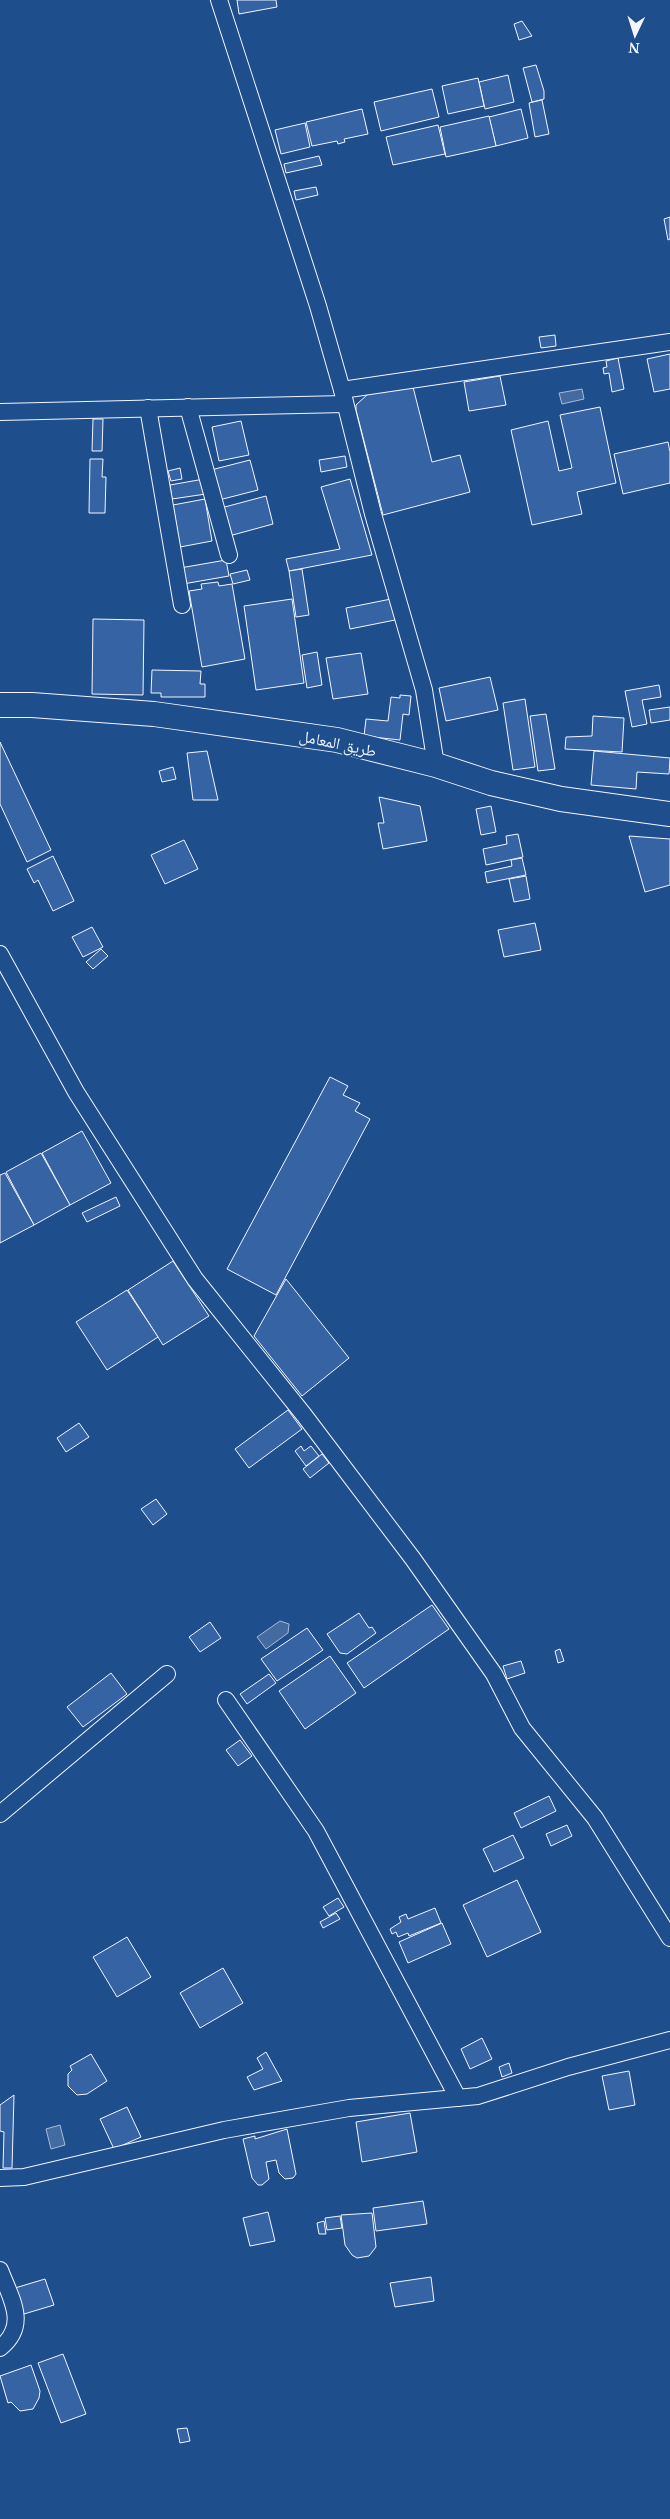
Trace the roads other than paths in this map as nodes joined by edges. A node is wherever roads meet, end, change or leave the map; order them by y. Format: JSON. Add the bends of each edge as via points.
{"nodes":[{"id":1,"x":219,"y":0,"type":"edge"},
{"id":2,"x":670,"y":342,"type":"edge"},
{"id":3,"x":343,"y":397,"type":"junction"},
{"id":4,"x":188,"y":407,"type":"junction"},
{"id":5,"x":148,"y":408,"type":"junction"},
{"id":6,"x":0,"y":412,"type":"edge"},
{"id":7,"x":229,"y":555,"type":"dead end"},
{"id":8,"x":182,"y":605,"type":"dead end"},
{"id":9,"x":0,"y":705,"type":"edge"},
{"id":10,"x":436,"y":765,"type":"junction"},
{"id":11,"x":670,"y":814,"type":"edge"},
{"id":12,"x":0,"y":954,"type":"edge"},
{"id":13,"x":167,"y":1674,"type":"dead end"},
{"id":14,"x":226,"y":1700,"type":"dead end"},
{"id":15,"x":0,"y":1814,"type":"edge"},
{"id":16,"x":670,"y":1938,"type":"edge"},
{"id":17,"x":670,"y":2040,"type":"edge"},
{"id":18,"x":458,"y":2098,"type":"junction"},
{"id":19,"x":0,"y":2178,"type":"edge"},
{"id":20,"x":0,"y":2270,"type":"edge"},
{"id":21,"x":0,"y":2348,"type":"edge"}],
"edges":[{"from":1,"to":3,"type":"street","via":[[315,296]]},
{"from":2,"to":3,"type":"street"},
{"from":3,"to":4,"type":"street"},
{"from":3,"to":10,"type":"street","via":[[424,690]]},
{"from":4,"to":5,"type":"street"},
{"from":4,"to":7,"type":"street"},
{"from":5,"to":6,"type":"street"},
{"from":5,"to":8,"type":"street"},
{"from":9,"to":10,"type":"main road","name":"طريق المعامل","via":[[154,714],[265,729],[337,740]]},
{"from":10,"to":11,"type":"main road","name":"طريق المعامل","via":[[491,783],[561,798]]},
{"from":12,"to":16,"type":"street","via":[[76,1092],[195,1279],[413,1559],[494,1674],[522,1728],[594,1818]]},
{"from":13,"to":15,"type":"street"},
{"from":14,"to":18,"type":"street","via":[[316,1831]]},
{"from":17,"to":18,"type":"street","via":[[568,2066],[478,2096]]},
{"from":18,"to":19,"type":"street","via":[[349,2108],[244,2126],[24,2177]]},
{"from":20,"to":21,"type":"street","via":[[16,2310],[13,2336]]}]}
